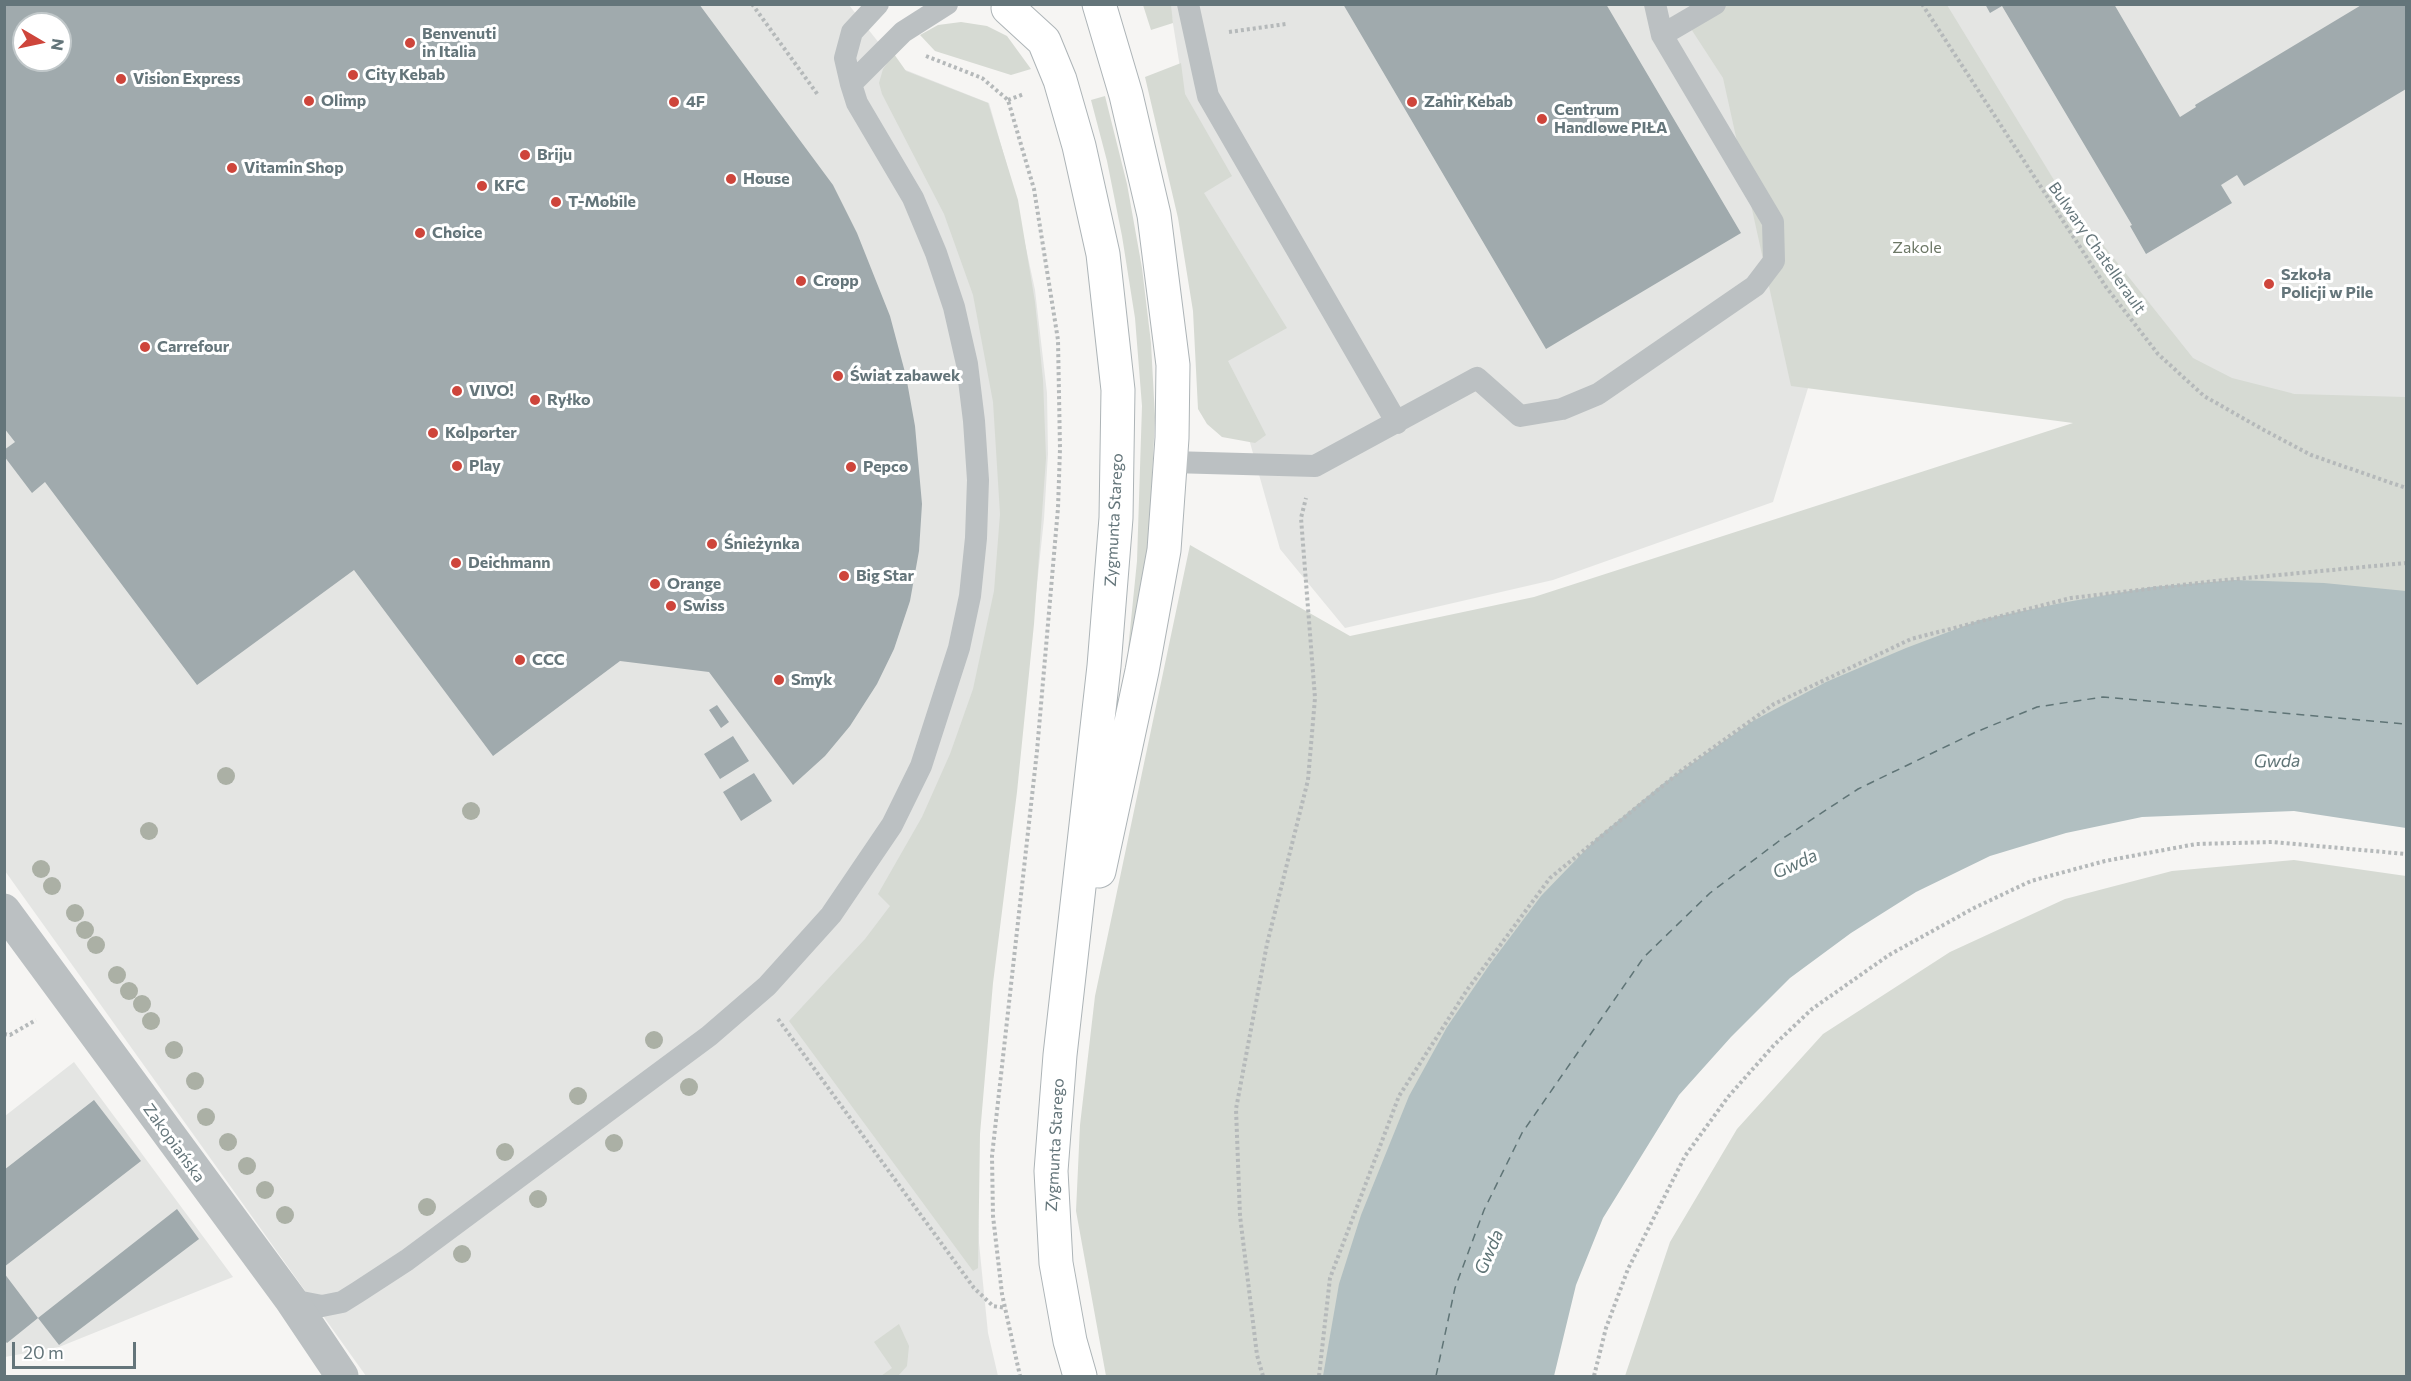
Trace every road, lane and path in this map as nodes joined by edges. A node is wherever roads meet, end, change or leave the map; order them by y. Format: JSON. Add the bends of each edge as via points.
{"nodes":[{"id":1,"x":752,"y":4,"type":"edge"},
{"id":2,"x":878,"y":4,"type":"edge"},
{"id":3,"x":947,"y":4,"type":"edge"},
{"id":4,"x":1044,"y":4,"type":"edge"},
{"id":5,"x":1099,"y":4,"type":"edge"},
{"id":6,"x":1188,"y":4,"type":"edge"},
{"id":7,"x":1655,"y":4,"type":"edge"},
{"id":8,"x":1715,"y":4,"type":"edge"},
{"id":9,"x":1922,"y":4,"type":"edge"},
{"id":10,"x":1001,"y":6,"type":"edge"},
{"id":11,"x":903,"y":32,"type":"junction"},
{"id":12,"x":1662,"y":35,"type":"junction"},
{"id":13,"x":851,"y":84,"type":"junction"},
{"id":14,"x":823,"y":102,"type":"dead end"},
{"id":15,"x":1397,"y":423,"type":"junction"},
{"id":16,"x":1171,"y":462,"type":"junction"},
{"id":17,"x":1315,"y":466,"type":"junction"},
{"id":18,"x":2406,"y":488,"type":"edge"},
{"id":19,"x":2406,"y":563,"type":"edge"},
{"id":20,"x":2406,"y":854,"type":"edge"},
{"id":21,"x":4,"y":910,"type":"edge"},
{"id":22,"x":785,"y":1011,"type":"dead end"},
{"id":23,"x":45,"y":1014,"type":"dead end"},
{"id":24,"x":4,"y":1034,"type":"edge"},
{"id":25,"x":1060,"y":1055,"type":"junction"},
{"id":26,"x":291,"y":1300,"type":"junction"},
{"id":27,"x":1006,"y":1308,"type":"junction"},
{"id":28,"x":342,"y":1377,"type":"edge"},
{"id":29,"x":1020,"y":1377,"type":"edge"},
{"id":30,"x":1080,"y":1377,"type":"edge"},
{"id":31,"x":1263,"y":1377,"type":"edge"},
{"id":32,"x":1320,"y":1377,"type":"edge"},
{"id":33,"x":1594,"y":1377,"type":"edge"}],
"edges":[{"from":1,"to":14,"type":"path"},
{"from":2,"to":13,"type":"lane","via":[[852,32],[845,58]]},
{"from":3,"to":11,"type":"lane"},
{"from":4,"to":10,"type":"street","via":[[1031,8]]},
{"from":5,"to":16,"type":"street","name":"Zygmunta Starego","via":[[1126,95],[1154,215],[1173,365]]},
{"from":6,"to":15,"type":"lane","via":[[1208,96]]},
{"from":7,"to":12,"type":"lane"},
{"from":8,"to":12,"type":"lane"},
{"from":9,"to":18,"type":"path","name":"Bulwary Chatellerault","via":[[2106,287],[2158,354],[2204,396],[2262,429],[2311,455]]},
{"from":10,"to":25,"type":"street","name":"Zygmunta Starego","via":[[1044,41],[1060,80],[1103,254],[1118,390],[1116,518],[1104,666]]},
{"from":11,"to":13,"type":"lane"},
{"from":11,"to":27,"type":"path","via":[[929,59],[982,78],[1008,100],[1034,189],[1058,340],[1058,508],[1037,752],[992,1156],[993,1216]]},
{"from":12,"to":15,"type":"lane","via":[[1773,222],[1774,261],[1755,286],[1598,394],[1571,405],[1520,416],[1477,378]]},
{"from":13,"to":26,"type":"lane","via":[[857,103],[913,198],[936,253],[967,364],[974,421],[978,480],[970,596],[959,648],[921,766],[891,825],[831,915],[767,986],[709,1036],[407,1260],[358,1292],[342,1302],[322,1306]]},
{"from":15,"to":17,"type":"lane"},
{"from":16,"to":17,"type":"lane"},
{"from":16,"to":25,"type":"street","name":"Zygmunta Starego","via":[[1164,550],[1142,671]]},
{"from":17,"to":31,"type":"path","via":[[1301,518],[1315,698],[1308,780],[1267,944],[1236,1109],[1240,1216]]},
{"from":19,"to":32,"type":"path","via":[[2071,598],[1911,639],[1774,704],[1682,770],[1550,878],[1467,990],[1399,1096],[1330,1278]]},
{"from":20,"to":33,"type":"path","via":[[2273,842],[2196,844],[2105,861],[2031,882],[1889,955],[1812,1009],[1774,1045],[1728,1097],[1685,1156],[1628,1269],[1606,1328]]},
{"from":21,"to":26,"type":"street","name":"Zakopiańska"},
{"from":22,"to":27,"type":"path","via":[[777,1018],[974,1288],[993,1306]]},
{"from":23,"to":24,"type":"path","via":[[10,1035]]},
{"from":25,"to":30,"type":"street","name":"Zygmunta Starego","via":[[1051,1171],[1052,1223],[1063,1306]]},
{"from":26,"to":28,"type":"street","name":"Zakopiańska"},
{"from":27,"to":29,"type":"path"}]}
